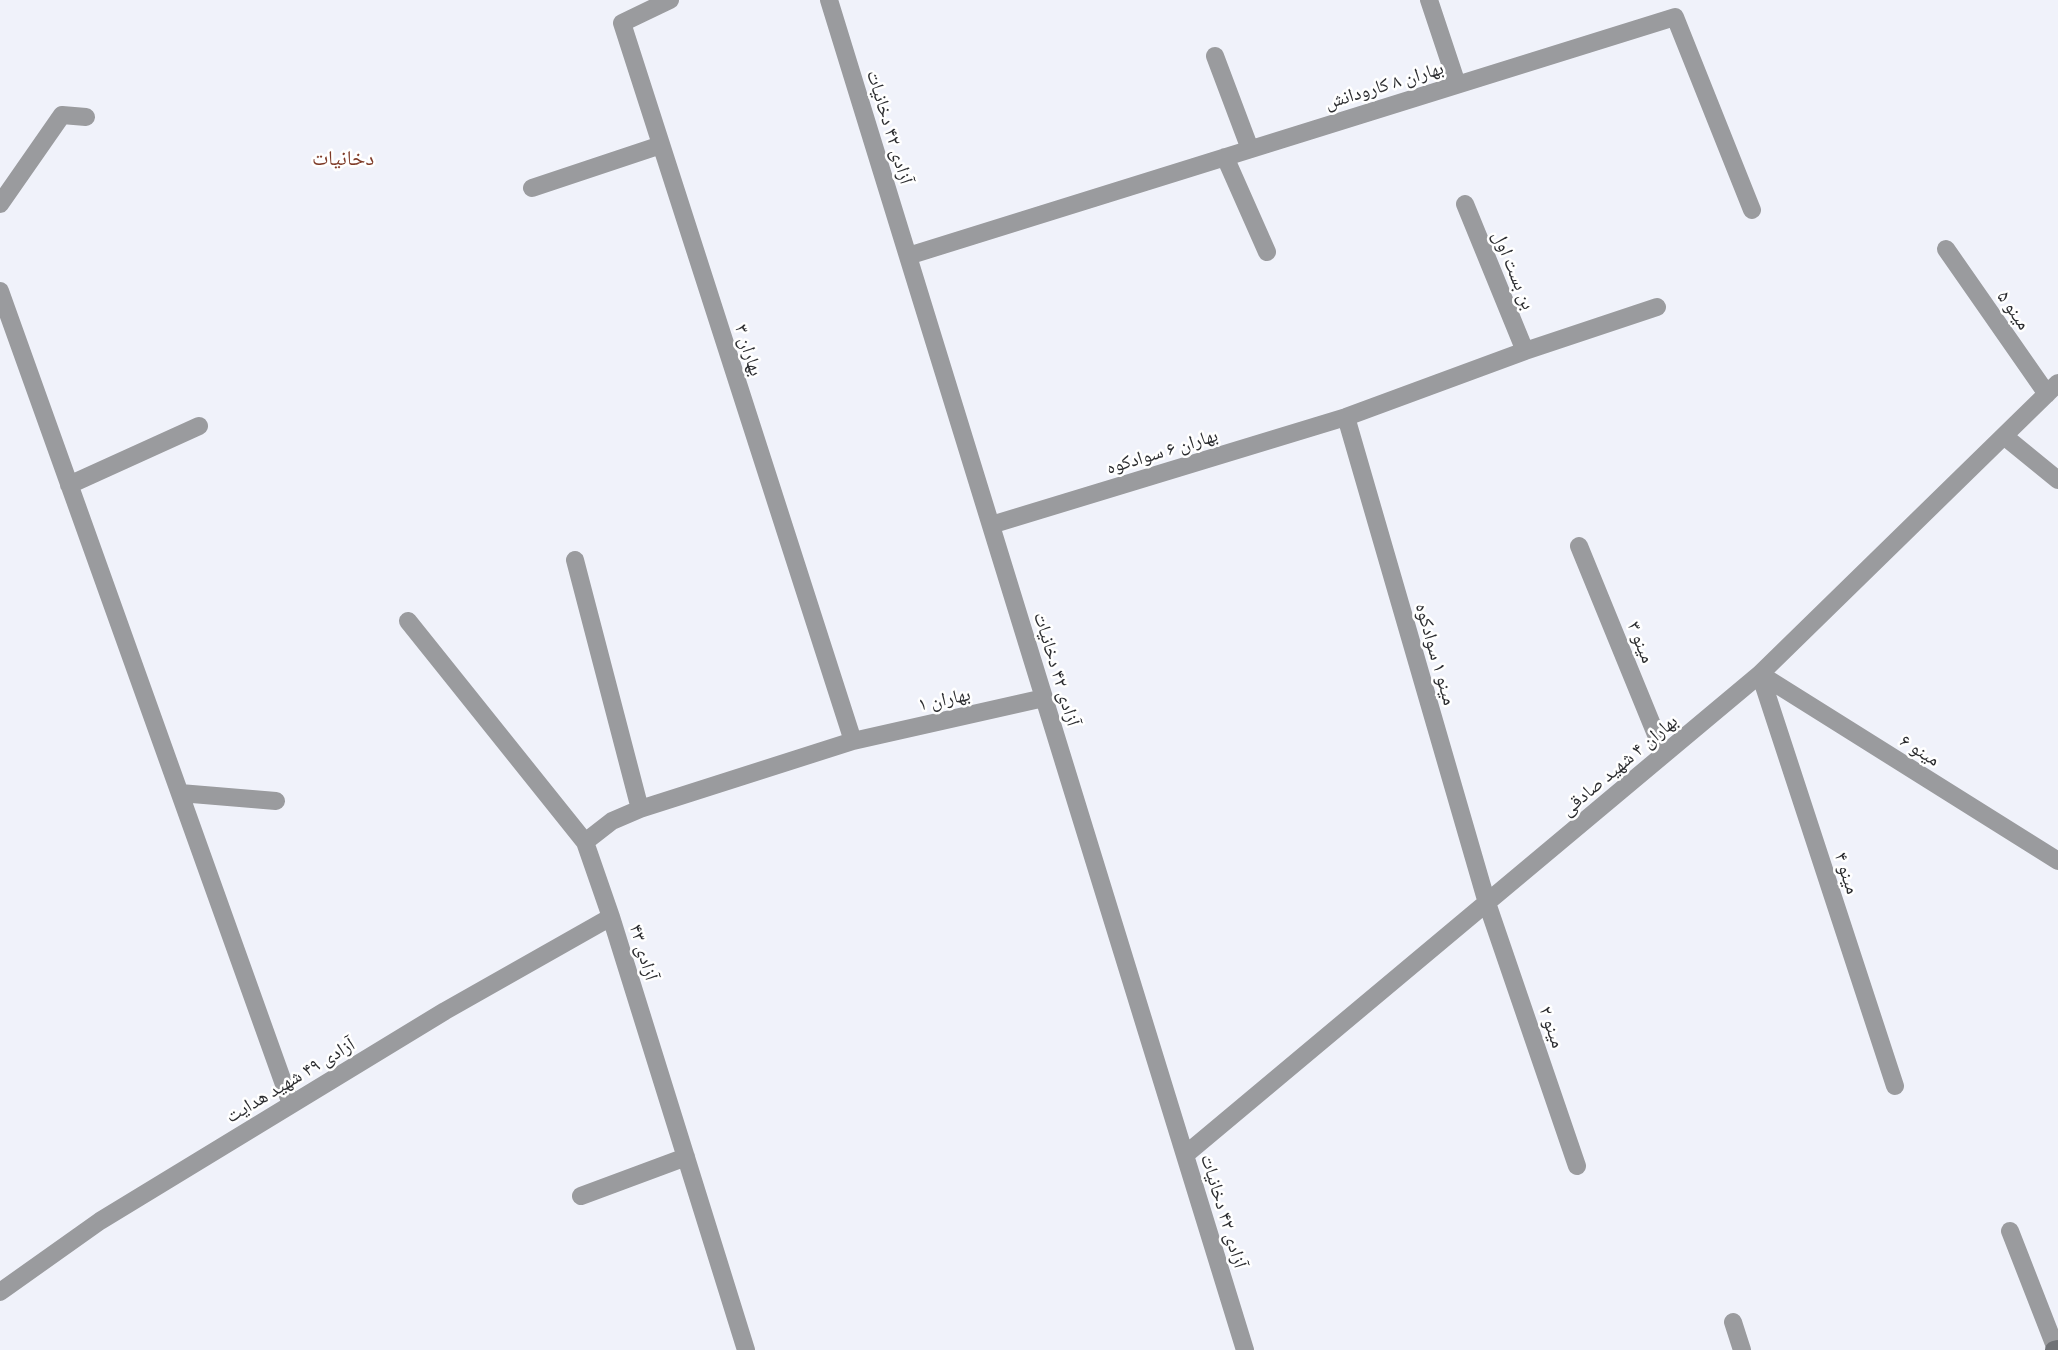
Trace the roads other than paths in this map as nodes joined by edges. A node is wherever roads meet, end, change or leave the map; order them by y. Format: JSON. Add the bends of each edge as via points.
{"nodes":[{"id":1,"x":670,"y":0,"type":"edge"},
{"id":2,"x":829,"y":0,"type":"edge"},
{"id":3,"x":1429,"y":0,"type":"edge"},
{"id":4,"x":1672,"y":8,"type":"edge"},
{"id":5,"x":1216,"y":56,"type":"dead end"},
{"id":6,"x":1457,"y":84,"type":"junction"},
{"id":7,"x":86,"y":117,"type":"dead end"},
{"id":8,"x":661,"y":145,"type":"junction"},
{"id":9,"x":1250,"y":149,"type":"junction"},
{"id":10,"x":1225,"y":157,"type":"junction"},
{"id":11,"x":532,"y":188,"type":"dead end"},
{"id":12,"x":0,"y":204,"type":"edge"},
{"id":13,"x":1465,"y":204,"type":"dead end"},
{"id":14,"x":1752,"y":210,"type":"dead end"},
{"id":15,"x":1946,"y":249,"type":"dead end"},
{"id":16,"x":1267,"y":252,"type":"dead end"},
{"id":17,"x":908,"y":257,"type":"junction"},
{"id":18,"x":0,"y":291,"type":"edge"},
{"id":19,"x":1657,"y":307,"type":"dead end"},
{"id":20,"x":1525,"y":351,"type":"junction"},
{"id":21,"x":2052,"y":388,"type":"edge"},
{"id":22,"x":1346,"y":417,"type":"junction"},
{"id":23,"x":199,"y":426,"type":"dead end"},
{"id":24,"x":2004,"y":436,"type":"junction"},
{"id":25,"x":2058,"y":480,"type":"edge"},
{"id":26,"x":69,"y":485,"type":"junction"},
{"id":27,"x":991,"y":525,"type":"junction"},
{"id":28,"x":1579,"y":545,"type":"dead end"},
{"id":29,"x":575,"y":560,"type":"dead end"},
{"id":30,"x":408,"y":621,"type":"dead end"},
{"id":31,"x":1760,"y":674,"type":"junction"},
{"id":32,"x":1044,"y":698,"type":"junction"},
{"id":33,"x":853,"y":741,"type":"junction"},
{"id":34,"x":1664,"y":754,"type":"junction"},
{"id":35,"x":180,"y":793,"type":"junction"},
{"id":36,"x":276,"y":801,"type":"dead end"},
{"id":37,"x":640,"y":808,"type":"junction"},
{"id":38,"x":585,"y":842,"type":"junction"},
{"id":39,"x":2058,"y":861,"type":"edge"},
{"id":40,"x":1487,"y":903,"type":"junction"},
{"id":41,"x":611,"y":917,"type":"junction"},
{"id":42,"x":1895,"y":1086,"type":"dead end"},
{"id":43,"x":291,"y":1104,"type":"junction"},
{"id":44,"x":1185,"y":1155,"type":"junction"},
{"id":45,"x":686,"y":1157,"type":"junction"},
{"id":46,"x":1577,"y":1166,"type":"dead end"},
{"id":47,"x":581,"y":1195,"type":"dead end"},
{"id":48,"x":2010,"y":1231,"type":"dead end"},
{"id":49,"x":0,"y":1292,"type":"edge"},
{"id":50,"x":1732,"y":1322,"type":"dead end"},
{"id":51,"x":2056,"y":1349,"type":"edge"},
{"id":52,"x":746,"y":1350,"type":"edge"},
{"id":53,"x":1245,"y":1350,"type":"edge"},
{"id":54,"x":1742,"y":1350,"type":"edge"}],
"edges":[{"from":1,"to":8,"type":"street","name":"بهاران ۳","via":[[622,23]]},
{"from":2,"to":17,"type":"street","name":"آزادی ۴۲ دخانیات"},
{"from":3,"to":6,"type":"street"},
{"from":4,"to":6,"type":"street","name":"بهاران ۸ کارودانش"},
{"from":4,"to":14,"type":"street","name":"بهاران ۸ کارودانش"},
{"from":5,"to":9,"type":"street"},
{"from":6,"to":9,"type":"street","name":"بهاران ۸ کارودانش"},
{"from":7,"to":12,"type":"street","via":[[62,115]]},
{"from":8,"to":11,"type":"street"},
{"from":8,"to":33,"type":"street","name":"بهاران ۳"},
{"from":9,"to":10,"type":"street","name":"بهاران ۸ کارودانش"},
{"from":10,"to":16,"type":"street"},
{"from":10,"to":17,"type":"street","name":"بهاران ۸ کارودانش"},
{"from":13,"to":20,"type":"street","name":"بن بست اول"},
{"from":15,"to":21,"type":"street","name":"مینو ۵"},
{"from":17,"to":27,"type":"street","name":"آزادی ۴۲ دخانیات"},
{"from":18,"to":26,"type":"street"},
{"from":19,"to":20,"type":"street","name":"بهاران ۶ سوادکوه"},
{"from":20,"to":22,"type":"street","name":"بهاران ۶ سوادکوه"},
{"from":21,"to":24,"type":"street","name":"بهاران ۴ شهید صادقی"},
{"from":22,"to":27,"type":"street","name":"بهاران ۶ سوادکوه"},
{"from":22,"to":40,"type":"street","name":"مینو ۱ سوادکوه"},
{"from":23,"to":26,"type":"street"},
{"from":24,"to":25,"type":"street"},
{"from":24,"to":31,"type":"street","name":"بهاران ۴ شهید صادقی"},
{"from":26,"to":35,"type":"street"},
{"from":27,"to":32,"type":"street","name":"آزادی ۴۲ دخانیات"},
{"from":28,"to":34,"type":"street","name":"مینو ۳"},
{"from":29,"to":37,"type":"street"},
{"from":30,"to":38,"type":"street","name":"آزادی ۴۳"},
{"from":31,"to":34,"type":"street","name":"بهاران ۴ شهید صادقی"},
{"from":31,"to":39,"type":"street","name":"مینو ۶"},
{"from":31,"to":42,"type":"street","name":"مینو ۴"},
{"from":32,"to":33,"type":"street","name":"بهاران ۱"},
{"from":32,"to":44,"type":"street","name":"آزادی ۴۲ دخانیات"},
{"from":33,"to":37,"type":"street"},
{"from":34,"to":40,"type":"street","name":"بهاران ۴ شهید صادقی"},
{"from":35,"to":36,"type":"street"},
{"from":35,"to":43,"type":"street"},
{"from":37,"to":38,"type":"street","via":[[612,821]]},
{"from":38,"to":41,"type":"street","name":"آزادی ۴۳"},
{"from":40,"to":44,"type":"street","name":"بهاران ۴ شهید صادقی"},
{"from":40,"to":46,"type":"street","name":"مینو ۲"},
{"from":41,"to":43,"type":"street","name":"آزادی ۴۹ شهید هدایت"},
{"from":41,"to":45,"type":"street","name":"آزادی ۴۳"},
{"from":43,"to":49,"type":"street","name":"آزادی ۴۹ شهید هدایت","via":[[100,1221]]},
{"from":44,"to":53,"type":"street","name":"آزادی ۴۲ دخانیات"},
{"from":45,"to":47,"type":"street"},
{"from":45,"to":52,"type":"street","name":"آزادی ۴۳"},
{"from":48,"to":51,"type":"street"},
{"from":50,"to":54,"type":"street"}]}
